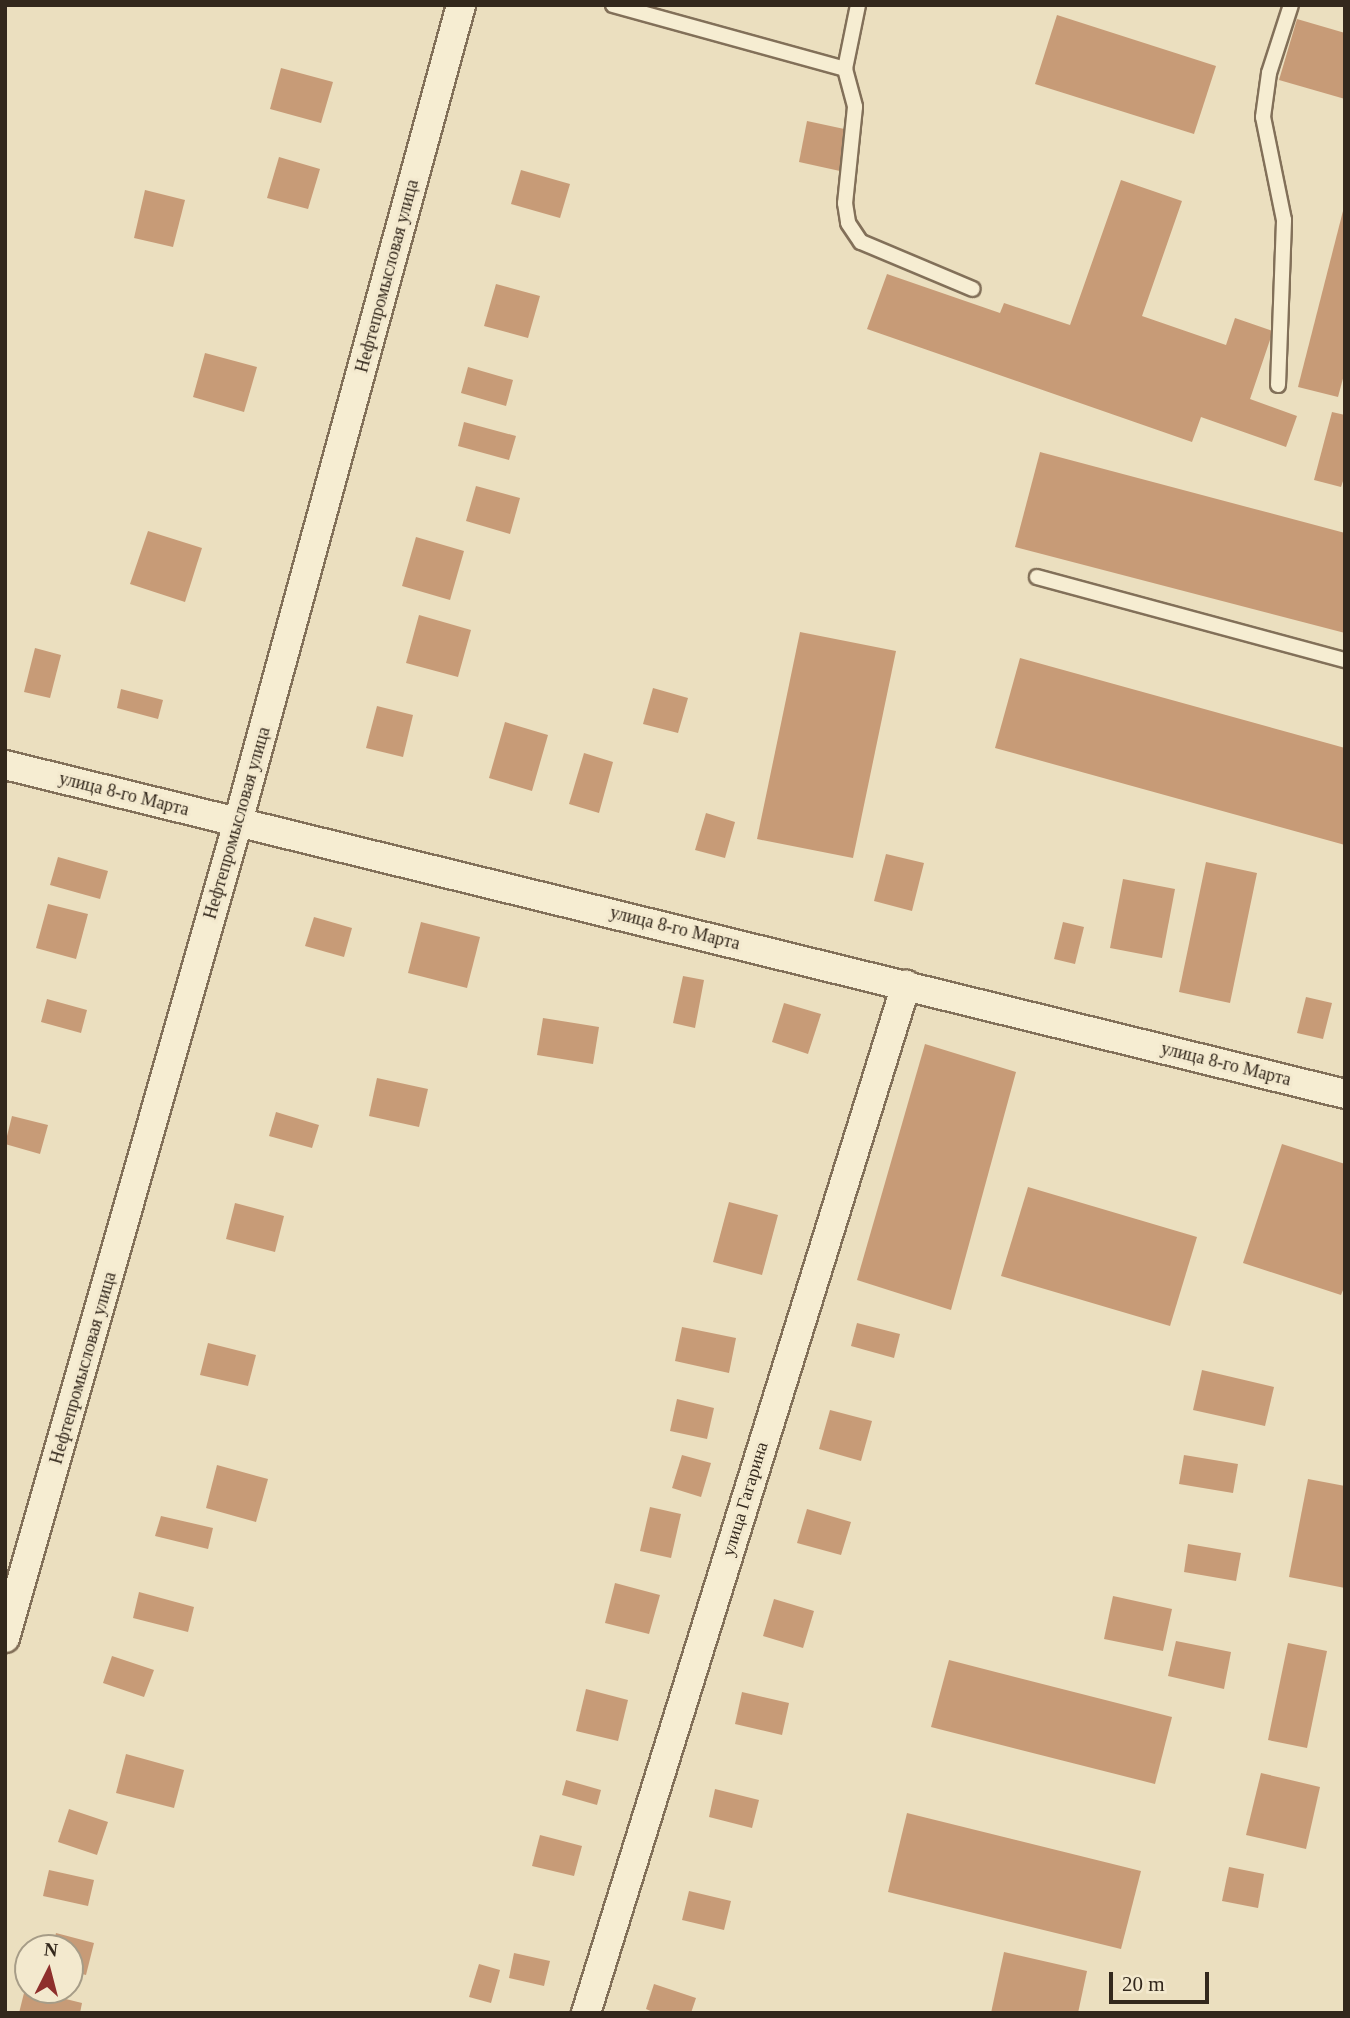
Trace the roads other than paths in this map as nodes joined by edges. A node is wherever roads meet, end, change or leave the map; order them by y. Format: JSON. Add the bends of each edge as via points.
{"nodes":[{"id":1,"x":461,"y":5,"type":"edge"},
{"id":2,"x":613,"y":5,"type":"edge"},
{"id":3,"x":858,"y":5,"type":"edge"},
{"id":4,"x":1291,"y":5,"type":"edge"},
{"id":5,"x":845,"y":69,"type":"junction"},
{"id":6,"x":973,"y":289,"type":"dead end"},
{"id":7,"x":1278,"y":385,"type":"dead end"},
{"id":8,"x":1037,"y":577,"type":"dead end"},
{"id":9,"x":1345,"y":660,"type":"edge"},
{"id":10,"x":5,"y":765,"type":"edge"},
{"id":11,"x":238,"y":822,"type":"junction"},
{"id":12,"x":905,"y":985,"type":"junction"},
{"id":13,"x":1345,"y":1094,"type":"edge"},
{"id":14,"x":5,"y":1638,"type":"edge"},
{"id":15,"x":586,"y":2013,"type":"edge"}],
"edges":[{"from":1,"to":11,"type":"street","name":"Нефтепромысловая улица"},
{"from":2,"to":5,"type":"lane"},
{"from":3,"to":5,"type":"lane"},
{"from":4,"to":7,"type":"lane","via":[[1269,73],[1263,117],[1284,219]]},
{"from":5,"to":6,"type":"lane","via":[[855,107],[845,203],[848,223],[861,242]]},
{"from":8,"to":9,"type":"lane"},
{"from":10,"to":11,"type":"street","name":"улица 8-го Марта"},
{"from":11,"to":12,"type":"street","name":"улица 8-го Марта"},
{"from":11,"to":14,"type":"street","name":"Нефтепромысловая улица"},
{"from":12,"to":13,"type":"street","name":"улица 8-го Марта"},
{"from":12,"to":15,"type":"street","name":"улица Гагарина"}]}
